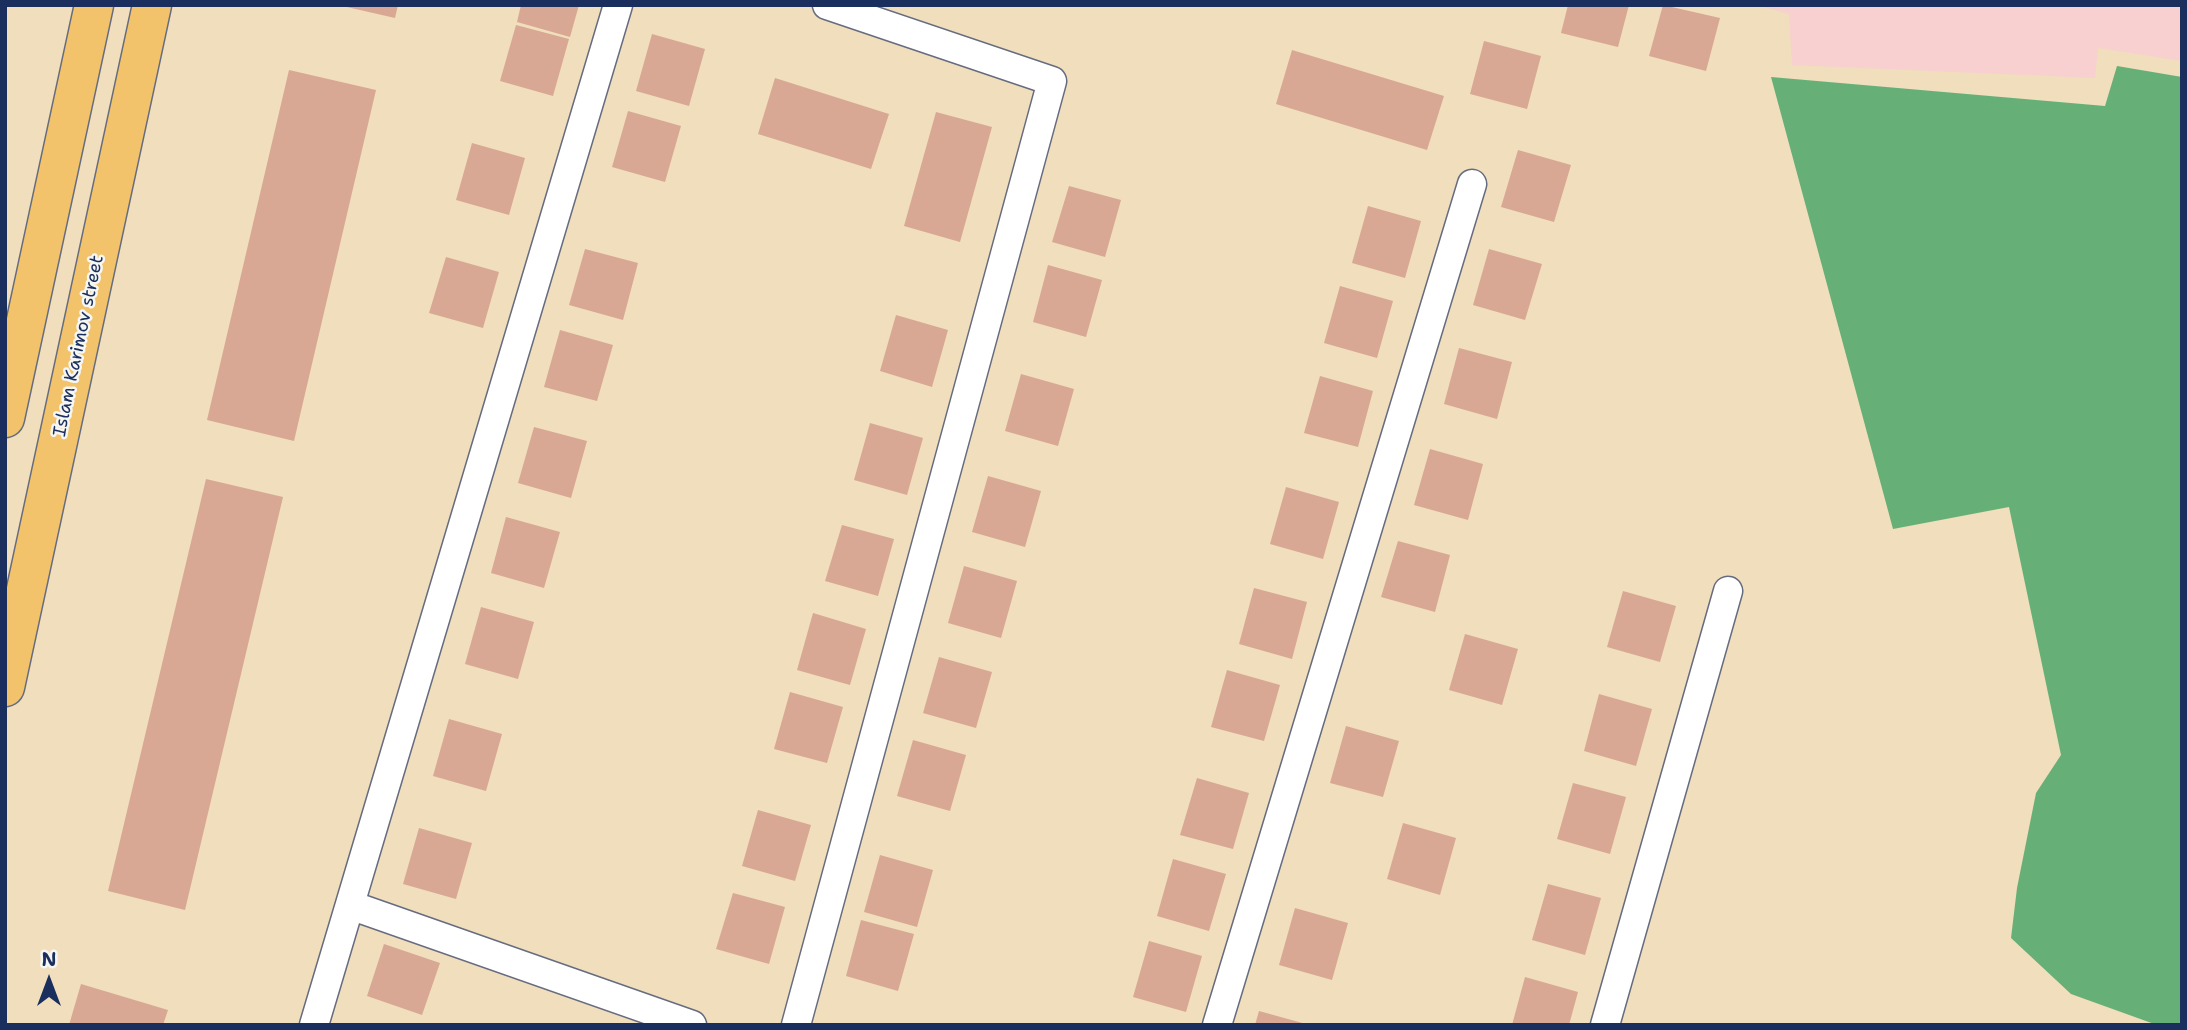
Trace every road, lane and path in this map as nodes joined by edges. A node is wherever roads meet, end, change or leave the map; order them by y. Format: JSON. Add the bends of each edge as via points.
{"nodes":[{"id":1,"x":94,"y":5,"type":"edge"},
{"id":2,"x":152,"y":5,"type":"edge"},
{"id":3,"x":618,"y":5,"type":"edge"},
{"id":4,"x":827,"y":5,"type":"edge"},
{"id":5,"x":1472,"y":184,"type":"dead end"},
{"id":6,"x":5,"y":418,"type":"edge"},
{"id":7,"x":1728,"y":591,"type":"dead end"},
{"id":8,"x":5,"y":687,"type":"edge"},
{"id":9,"x":350,"y":905,"type":"junction"},
{"id":10,"x":314,"y":1025,"type":"edge"},
{"id":11,"x":692,"y":1025,"type":"edge"},
{"id":12,"x":796,"y":1025,"type":"edge"},
{"id":13,"x":1217,"y":1025,"type":"edge"},
{"id":14,"x":1605,"y":1025,"type":"edge"}],
"edges":[{"from":1,"to":6,"type":"main road"},
{"from":2,"to":8,"type":"main road","name":"Islam Karimov street"},
{"from":3,"to":9,"type":"street"},
{"from":4,"to":12,"type":"street","via":[[1052,82]]},
{"from":5,"to":13,"type":"street"},
{"from":7,"to":14,"type":"street"},
{"from":9,"to":10,"type":"street"},
{"from":9,"to":11,"type":"street"}]}
